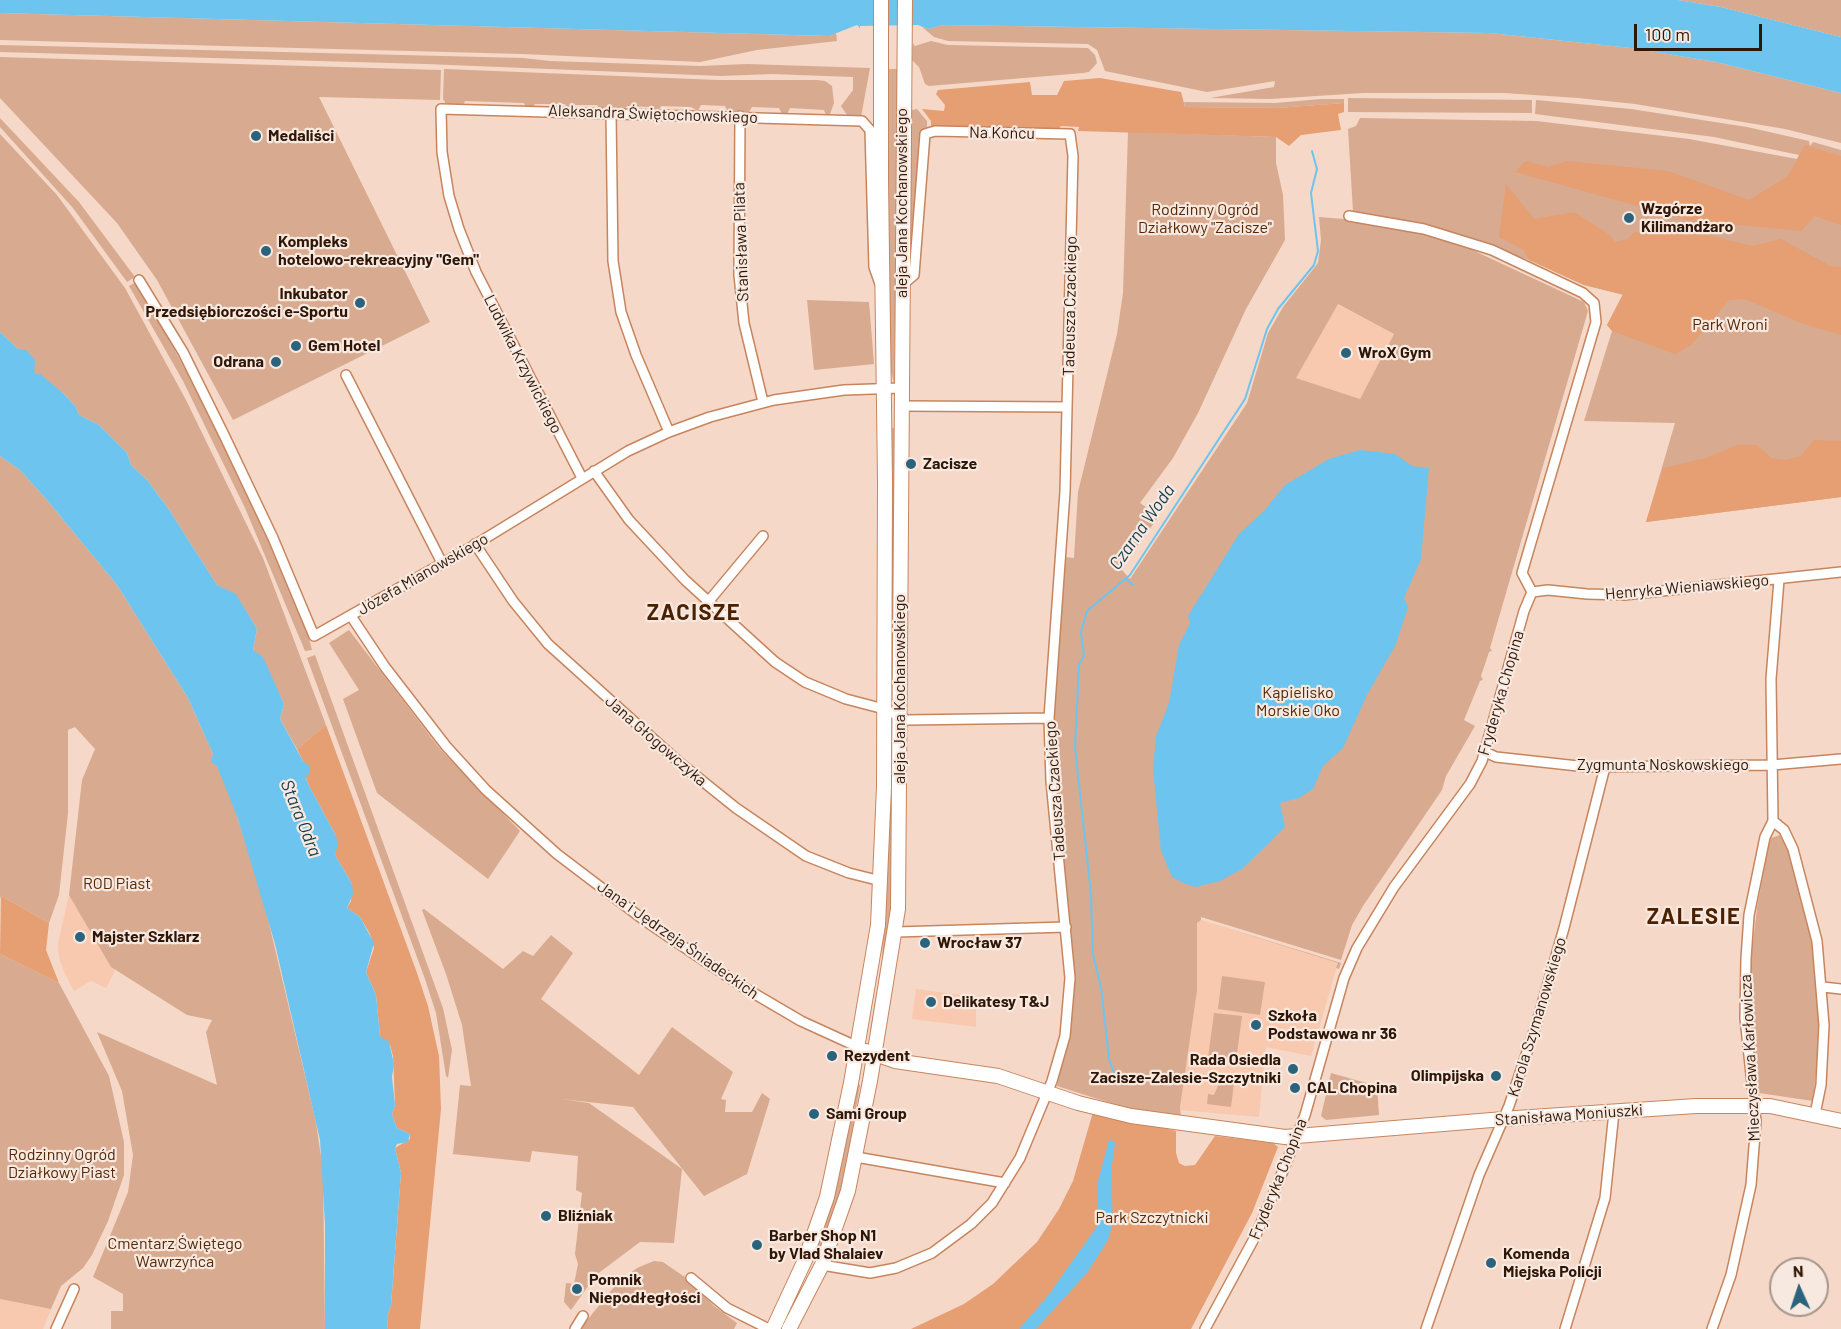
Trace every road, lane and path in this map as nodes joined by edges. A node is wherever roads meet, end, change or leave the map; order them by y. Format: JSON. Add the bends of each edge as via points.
{"nodes":[{"id":1,"x":881,"y":0,"type":"edge"},
{"id":2,"x":905,"y":0,"type":"edge"},
{"id":3,"x":441,"y":109,"type":"joint"},
{"id":4,"x":611,"y":113,"type":"junction"},
{"id":5,"x":740,"y":116,"type":"junction"},
{"id":6,"x":862,"y":121,"type":"joint"},
{"id":7,"x":1070,"y":134,"type":"joint"},
{"id":8,"x":1349,"y":216,"type":"dead end"},
{"id":9,"x":140,"y":280,"type":"dead end"},
{"id":10,"x":902,"y":285,"type":"junction"},
{"id":11,"x":884,"y":292,"type":"junction"},
{"id":12,"x":346,"y":375,"type":"dead end"},
{"id":13,"x":885,"y":387,"type":"junction"},
{"id":14,"x":901,"y":388,"type":"junction"},
{"id":15,"x":763,"y":402,"type":"junction"},
{"id":16,"x":901,"y":406,"type":"junction"},
{"id":17,"x":1067,"y":407,"type":"junction"},
{"id":18,"x":669,"y":432,"type":"junction"},
{"id":19,"x":594,"y":471,"type":"junction"},
{"id":20,"x":582,"y":478,"type":"junction"},
{"id":21,"x":763,"y":536,"type":"dead end"},
{"id":22,"x":475,"y":544,"type":"junction"},
{"id":23,"x":442,"y":563,"type":"junction"},
{"id":24,"x":1841,"y":572,"type":"edge"},
{"id":25,"x":1779,"y":580,"type":"junction"},
{"id":26,"x":1532,"y":592,"type":"junction"},
{"id":27,"x":708,"y":602,"type":"junction"},
{"id":28,"x":351,"y":616,"type":"junction"},
{"id":29,"x":884,"y":709,"type":"junction"},
{"id":30,"x":900,"y":718,"type":"junction"},
{"id":31,"x":1049,"y":718,"type":"junction"},
{"id":32,"x":1485,"y":752,"type":"junction"},
{"id":33,"x":1841,"y":759,"type":"edge"},
{"id":34,"x":1772,"y":765,"type":"junction"},
{"id":35,"x":1605,"y":767,"type":"junction"},
{"id":36,"x":1773,"y":821,"type":"junction"},
{"id":37,"x":881,"y":881,"type":"junction"},
{"id":38,"x":1066,"y":927,"type":"junction"},
{"id":39,"x":896,"y":932,"type":"junction"},
{"id":40,"x":1823,"y":987,"type":"junction"},
{"id":41,"x":1841,"y":988,"type":"edge"},
{"id":42,"x":858,"y":1047,"type":"junction"},
{"id":43,"x":874,"y":1055,"type":"junction"},
{"id":44,"x":1047,"y":1091,"type":"junction"},
{"id":45,"x":1755,"y":1105,"type":"junction"},
{"id":46,"x":1614,"y":1112,"type":"junction"},
{"id":47,"x":1815,"y":1114,"type":"junction"},
{"id":48,"x":1503,"y":1119,"type":"junction"},
{"id":49,"x":1841,"y":1120,"type":"edge"},
{"id":50,"x":1296,"y":1138,"type":"junction"},
{"id":51,"x":856,"y":1157,"type":"junction"},
{"id":52,"x":1005,"y":1183,"type":"junction"},
{"id":53,"x":805,"y":1260,"type":"junction"},
{"id":54,"x":822,"y":1266,"type":"junction"},
{"id":55,"x":691,"y":1278,"type":"dead end"},
{"id":56,"x":74,"y":1289,"type":"dead end"},
{"id":57,"x":583,"y":1316,"type":"dead end"},
{"id":58,"x":56,"y":1329,"type":"edge"},
{"id":59,"x":575,"y":1329,"type":"edge"},
{"id":60,"x":771,"y":1329,"type":"edge"},
{"id":61,"x":789,"y":1329,"type":"edge"},
{"id":62,"x":1205,"y":1329,"type":"edge"},
{"id":63,"x":1426,"y":1329,"type":"edge"},
{"id":64,"x":1565,"y":1329,"type":"edge"},
{"id":65,"x":1712,"y":1329,"type":"edge"}],
"edges":[{"from":1,"to":11,"type":"main road","name":"aleja Jana Kochanowskiego"},
{"from":2,"to":10,"type":"main road","name":"aleja Jana Kochanowskiego"},
{"from":3,"to":4,"type":"street","name":"Aleksandra Świętochowskiego"},
{"from":3,"to":20,"type":"street","name":"Ludwika Krzywickiego","via":[[449,196],[467,250]]},
{"from":4,"to":5,"type":"street","name":"Aleksandra Świętochowskiego"},
{"from":4,"to":18,"type":"street","via":[[613,261],[621,312]]},
{"from":5,"to":6,"type":"street","name":"Aleksandra Świętochowskiego"},
{"from":5,"to":15,"type":"street","name":"Stanisława Pilata","via":[[739,275],[744,323]]},
{"from":6,"to":11,"type":"street","name":"aleja Jana Kochanowskiego","via":[[870,130],[874,270]]},
{"from":7,"to":10,"type":"street","name":"Na Końcu","via":[[927,132],[923,138],[914,275]]},
{"from":7,"to":17,"type":"street","name":"Tadeusza Czackiego","via":[[1073,156]]},
{"from":8,"to":26,"type":"street","via":[[1424,229],[1492,250],[1583,293],[1594,303],[1596,322],[1522,573]]},
{"from":9,"to":28,"type":"street","name":"Józefa Mianowskiego","via":[[183,352],[221,429],[314,636]]},
{"from":10,"to":14,"type":"main road","name":"aleja Jana Kochanowskiego"},
{"from":11,"to":13,"type":"main road","name":"aleja Jana Kochanowskiego"},
{"from":12,"to":23,"type":"street"},
{"from":13,"to":14,"type":"street","name":"Józefa Mianowskiego"},
{"from":13,"to":15,"type":"street","name":"Józefa Mianowskiego"},
{"from":13,"to":29,"type":"main road","name":"aleja Jana Kochanowskiego"},
{"from":14,"to":16,"type":"main road","name":"aleja Jana Kochanowskiego"},
{"from":15,"to":18,"type":"street","name":"Józefa Mianowskiego"},
{"from":16,"to":17,"type":"street"},
{"from":16,"to":30,"type":"main road","name":"aleja Jana Kochanowskiego"},
{"from":17,"to":31,"type":"street","name":"Tadeusza Czackiego"},
{"from":18,"to":19,"type":"street","name":"Józefa Mianowskiego"},
{"from":19,"to":20,"type":"street","name":"Józefa Mianowskiego"},
{"from":19,"to":27,"type":"street","via":[[635,527]]},
{"from":20,"to":22,"type":"street","name":"Józefa Mianowskiego"},
{"from":21,"to":27,"type":"street"},
{"from":22,"to":23,"type":"street","name":"Józefa Mianowskiego"},
{"from":22,"to":37,"type":"street","name":"Jana Głogowczyka","via":[[548,644],[680,763],[806,856]]},
{"from":23,"to":28,"type":"street","name":"Józefa Mianowskiego"},
{"from":24,"to":25,"type":"street","name":"Henryka Wieniawskiego"},
{"from":25,"to":26,"type":"street","name":"Henryka Wieniawskiego","via":[[1624,595]]},
{"from":25,"to":34,"type":"street","name":"Mieczysława Karłowicza","via":[[1770,679]]},
{"from":26,"to":32,"type":"street","name":"Fryderyka Chopina"},
{"from":27,"to":29,"type":"street","via":[[790,673],[838,697]]},
{"from":28,"to":42,"type":"street","name":"Jana i Jędrzeja Śniadeckich","via":[[446,746],[486,790],[557,854],[644,920],[743,987],[801,1021]]},
{"from":29,"to":30,"type":"street"},
{"from":29,"to":37,"type":"main road","name":"aleja Jana Kochanowskiego"},
{"from":30,"to":31,"type":"street"},
{"from":30,"to":39,"type":"main road","name":"aleja Jana Kochanowskiego"},
{"from":31,"to":38,"type":"street","name":"Tadeusza Czackiego","via":[[1051,781]]},
{"from":32,"to":35,"type":"street","name":"Zygmunta Noskowskiego","via":[[1496,757]]},
{"from":32,"to":50,"type":"street","name":"Fryderyka Chopina","via":[[1470,784],[1394,887],[1357,948],[1344,978]]},
{"from":33,"to":34,"type":"street","name":"Zygmunta Noskowskiego"},
{"from":34,"to":35,"type":"street","name":"Zygmunta Noskowskiego"},
{"from":34,"to":36,"type":"street","name":"Mieczysława Karłowicza"},
{"from":35,"to":48,"type":"street","name":"Karola Szymanowskiego","via":[[1536,1025]]},
{"from":36,"to":40,"type":"street","via":[[1788,836],[1803,882]]},
{"from":36,"to":45,"type":"street","name":"Mieczysława Karłowicza","via":[[1765,837],[1747,936],[1744,1018]]},
{"from":37,"to":42,"type":"main road","name":"aleja Jana Kochanowskiego"},
{"from":38,"to":39,"type":"street"},
{"from":38,"to":44,"type":"street","name":"Tadeusza Czackiego","via":[[1070,1004],[1065,1036]]},
{"from":39,"to":43,"type":"main road","name":"aleja Jana Kochanowskiego"},
{"from":40,"to":41,"type":"street"},
{"from":40,"to":47,"type":"street","via":[[1821,1085]]},
{"from":42,"to":43,"type":"main road","name":"Jana i Jędrzeja Śniadeckich"},
{"from":42,"to":53,"type":"main road","name":"aleja Jana Kochanowskiego","via":[[832,1178]]},
{"from":43,"to":44,"type":"main road","name":"Jana i Jędrzeja Śniadeckich","via":[[998,1076]]},
{"from":43,"to":51,"type":"main road","name":"aleja Jana Kochanowskiego"},
{"from":44,"to":50,"type":"main road","name":"Jana i Jędrzeja Śniadeckich","via":[[1131,1116]]},
{"from":44,"to":52,"type":"street","name":"Tadeusza Czackiego","via":[[1020,1158]]},
{"from":45,"to":46,"type":"main road","name":"Stanisława Moniuszki"},
{"from":45,"to":47,"type":"main road","name":"Stanisława Moniuszki"},
{"from":45,"to":65,"type":"street","name":"Mieczysława Karłowicza","via":[[1751,1185],[1744,1223]]},
{"from":46,"to":48,"type":"main road","name":"Stanisława Moniuszki"},
{"from":46,"to":64,"type":"street","via":[[1605,1198]]},
{"from":47,"to":49,"type":"main road","name":"Stanisława Moniuszki"},
{"from":48,"to":50,"type":"main road","name":"Stanisława Moniuszki"},
{"from":48,"to":63,"type":"street","name":"Karola Szymanowskiego","via":[[1479,1175]]},
{"from":50,"to":62,"type":"street","name":"Fryderyka Chopina","via":[[1256,1235]]},
{"from":51,"to":52,"type":"street"},
{"from":51,"to":54,"type":"main road","name":"aleja Jana Kochanowskiego"},
{"from":52,"to":54,"type":"street","name":"Tadeusza Czackiego","via":[[971,1224],[922,1258],[870,1272]]},
{"from":53,"to":54,"type":"main road"},
{"from":53,"to":60,"type":"main road","name":"aleja Jana Kochanowskiego"},
{"from":54,"to":61,"type":"main road","name":"aleja Jana Kochanowskiego"},
{"from":55,"to":60,"type":"street","via":[[727,1308]]},
{"from":56,"to":58,"type":"street"},
{"from":57,"to":59,"type":"street"}]}
